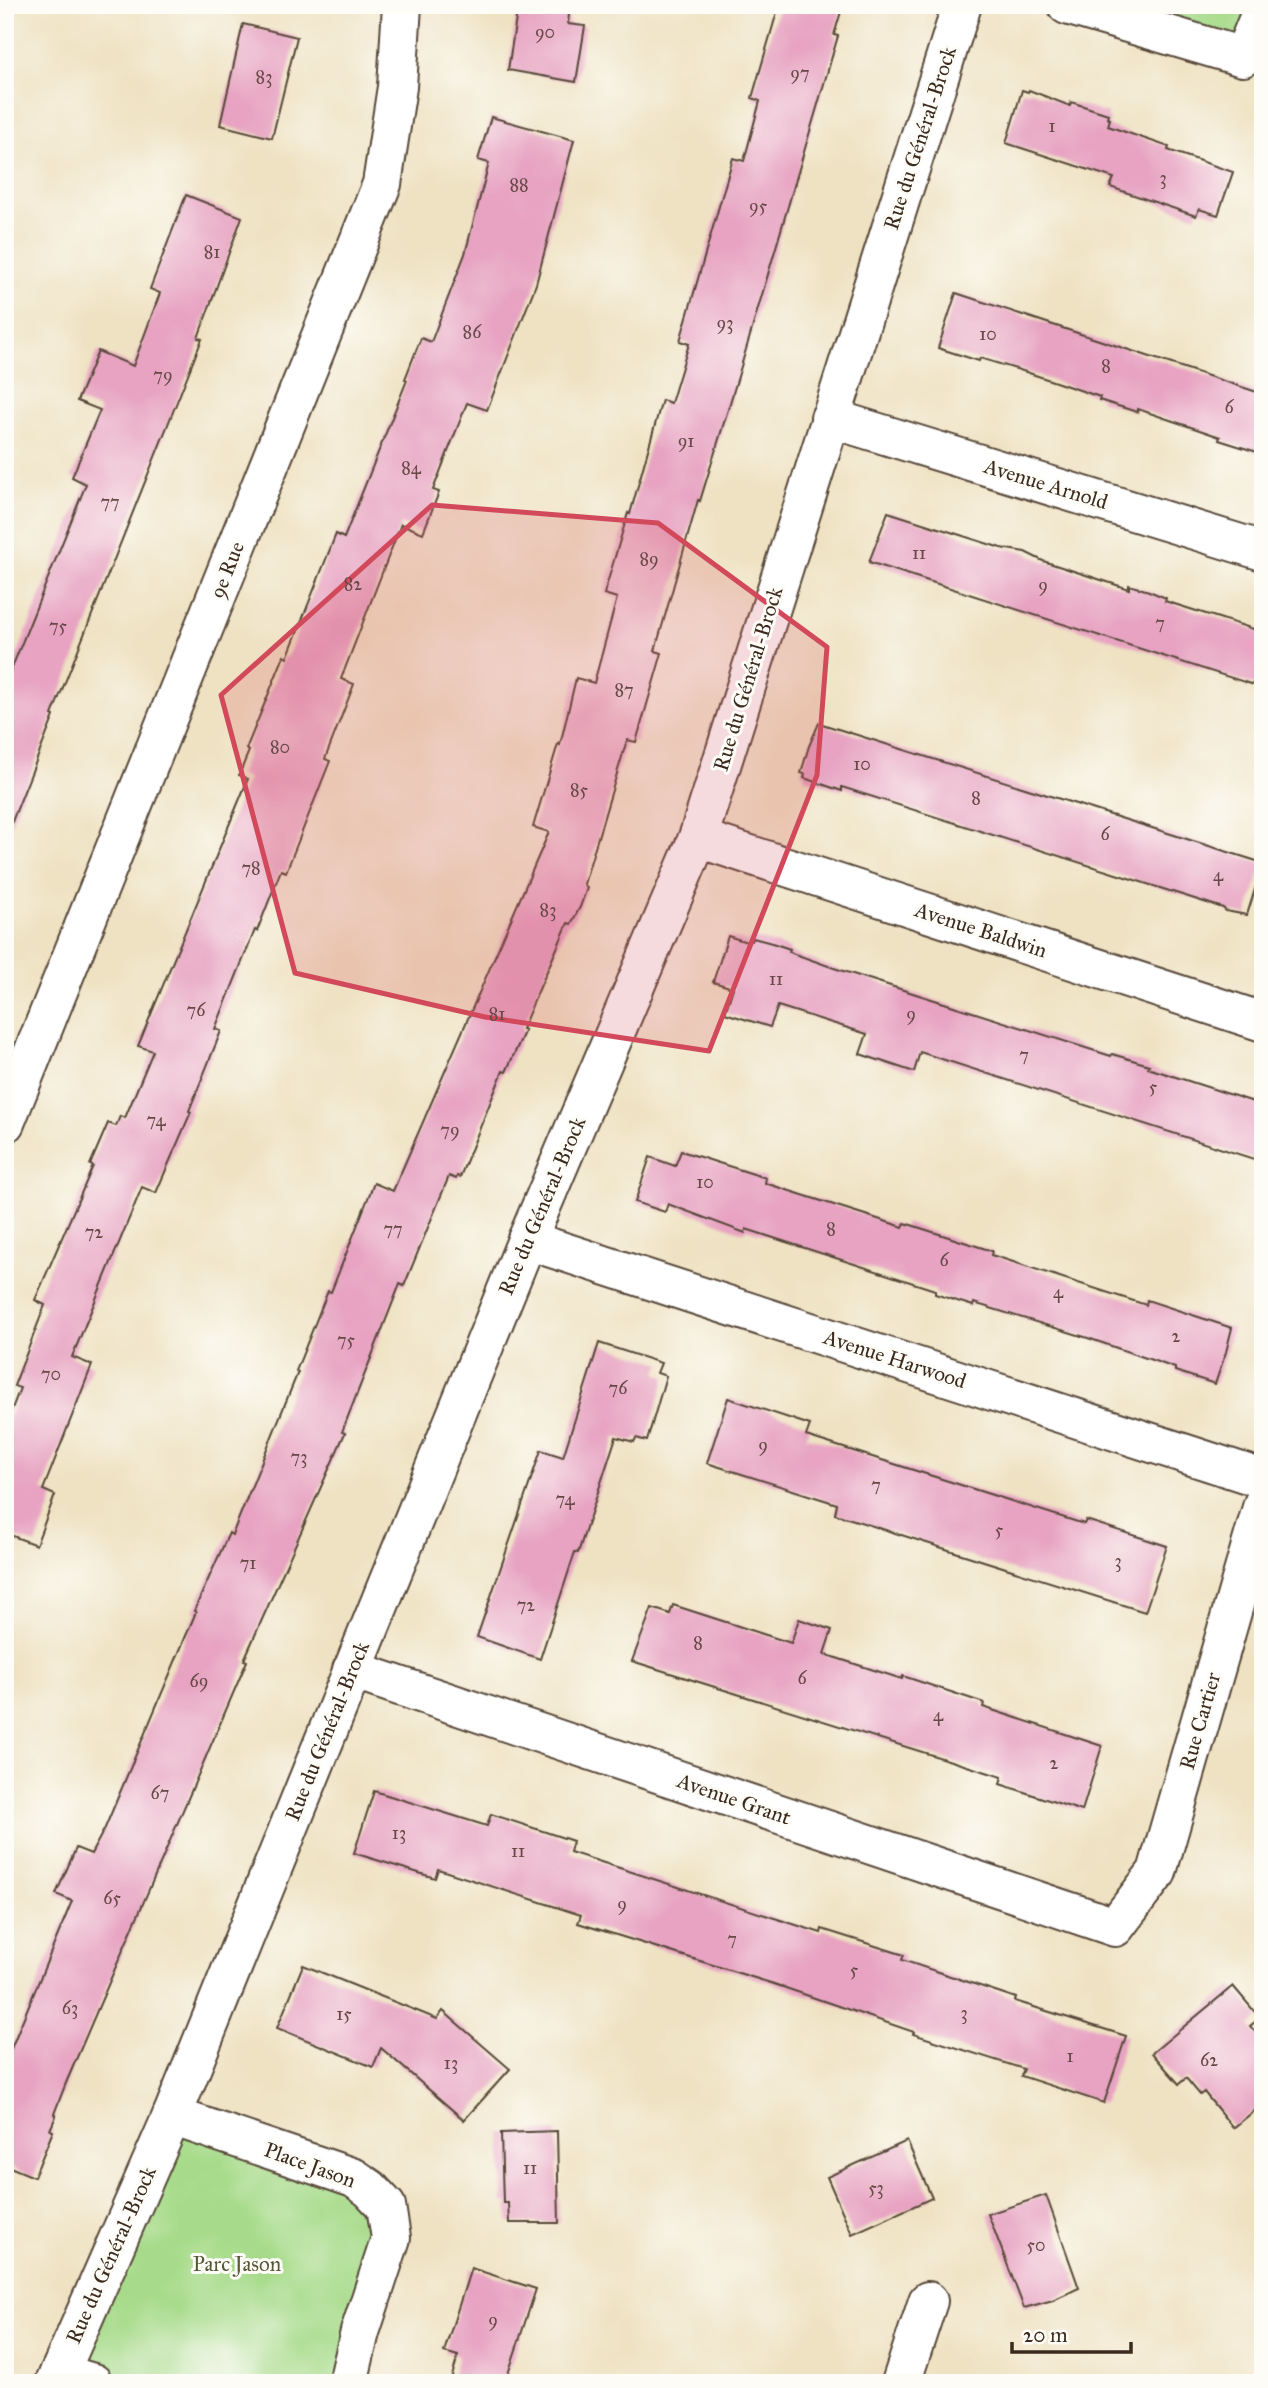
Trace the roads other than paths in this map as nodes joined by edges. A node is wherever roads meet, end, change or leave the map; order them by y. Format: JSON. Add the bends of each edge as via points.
{"nodes":[{"id":1,"x":402,"y":5,"type":"edge"},
{"id":2,"x":962,"y":5,"type":"edge"},
{"id":3,"x":1067,"y":5,"type":"edge"},
{"id":4,"x":1263,"y":8,"type":"edge"},
{"id":5,"x":830,"y":418,"type":"junction"},
{"id":6,"x":1263,"y":551,"type":"edge"},
{"id":7,"x":698,"y":838,"type":"junction"},
{"id":8,"x":1263,"y":1022,"type":"edge"},
{"id":9,"x":9,"y":1102,"type":"edge"},
{"id":10,"x":527,"y":1240,"type":"junction"},
{"id":11,"x":1263,"y":1479,"type":"edge"},
{"id":12,"x":1263,"y":1504,"type":"edge"},
{"id":13,"x":352,"y":1670,"type":"junction"},
{"id":14,"x":1115,"y":1927,"type":"joint"},
{"id":15,"x":172,"y":2116,"type":"junction"},
{"id":16,"x":928,"y":2301,"type":"dead end"},
{"id":17,"x":69,"y":2379,"type":"edge"},
{"id":18,"x":348,"y":2383,"type":"edge"},
{"id":19,"x":901,"y":2383,"type":"edge"}],
"edges":[{"from":1,"to":9,"type":"street","name":"9e Rue","via":[[397,87],[382,184]]},
{"from":2,"to":5,"type":"street","name":"Rue du Général-Brock"},
{"from":3,"to":4,"type":"street","via":[[1242,57]]},
{"from":5,"to":6,"type":"street","name":"Avenue Arnold"},
{"from":5,"to":7,"type":"street","name":"Rue du Général-Brock"},
{"from":7,"to":8,"type":"street","name":"Avenue Baldwin"},
{"from":7,"to":10,"type":"street","name":"Rue du Général-Brock"},
{"from":10,"to":11,"type":"street","name":"Avenue Harwood"},
{"from":10,"to":13,"type":"street","name":"Rue du Général-Brock"},
{"from":12,"to":14,"type":"street","name":"Rue Cartier","via":[[1157,1872]]},
{"from":13,"to":14,"type":"street","name":"Avenue Grant"},
{"from":13,"to":15,"type":"street","name":"Rue du Général-Brock"},
{"from":15,"to":17,"type":"street","name":"Rue du Général-Brock"},
{"from":15,"to":18,"type":"street","name":"Place Jason","via":[[354,2178],[386,2206],[391,2238]]},
{"from":16,"to":19,"type":"street"}]}
